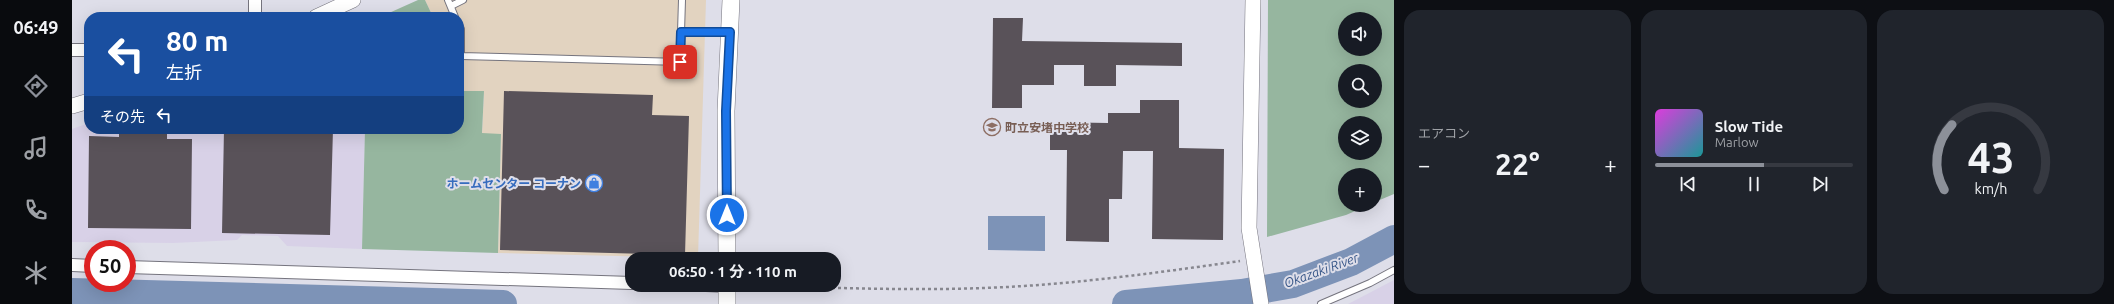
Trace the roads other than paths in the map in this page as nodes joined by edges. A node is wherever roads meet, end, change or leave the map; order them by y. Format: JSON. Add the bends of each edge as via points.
{"nodes":[{"id":1,"x":255,"y":0,"type":"edge"},
{"id":2,"x":353,"y":0,"type":"edge"},
{"id":3,"x":463,"y":0,"type":"edge"},
{"id":4,"x":682,"y":0,"type":"edge"},
{"id":5,"x":731,"y":0,"type":"edge"},
{"id":6,"x":1253,"y":0,"type":"edge"},
{"id":7,"x":449,"y":3,"type":"edge"},
{"id":8,"x":255,"y":12,"type":"edge"},
{"id":9,"x":327,"y":12,"type":"edge"},
{"id":10,"x":454,"y":12,"type":"edge"},
{"id":11,"x":681,"y":32,"type":"junction"},
{"id":12,"x":730,"y":32,"type":"junction"},
{"id":13,"x":72,"y":50,"type":"edge"},
{"id":14,"x":84,"y":50,"type":"edge"},
{"id":15,"x":464,"y":56,"type":"edge"},
{"id":16,"x":84,"y":102,"type":"edge"},
{"id":17,"x":72,"y":106,"type":"edge"},
{"id":18,"x":727,"y":252,"type":"edge"},
{"id":19,"x":72,"y":265,"type":"edge"},
{"id":20,"x":84,"y":266,"type":"edge"},
{"id":21,"x":136,"y":267,"type":"edge"},
{"id":22,"x":1394,"y":270,"type":"edge"},
{"id":23,"x":625,"y":283,"type":"edge"},
{"id":24,"x":727,"y":292,"type":"edge"},
{"id":25,"x":727,"y":304,"type":"edge"},
{"id":26,"x":1261,"y":304,"type":"edge"},
{"id":27,"x":1321,"y":304,"type":"edge"}],
"edges":[{"from":1,"to":8,"type":"street"},
{"from":2,"to":9,"type":"street"},
{"from":3,"to":7,"type":"lane"},
{"from":4,"to":11,"type":"lane"},
{"from":5,"to":12,"type":"main road"},
{"from":6,"to":26,"type":"street","via":[[1249,228]]},
{"from":7,"to":10,"type":"lane"},
{"from":11,"to":12,"type":"lane"},
{"from":11,"to":15,"type":"lane","via":[[680,62]]},
{"from":12,"to":18,"type":"main road","via":[[726,111]]},
{"from":13,"to":14,"type":"street"},
{"from":16,"to":17,"type":"street"},
{"from":19,"to":20,"type":"street"},
{"from":21,"to":23,"type":"street"},
{"from":22,"to":27,"type":"lane"},
{"from":24,"to":25,"type":"main road"}]}
